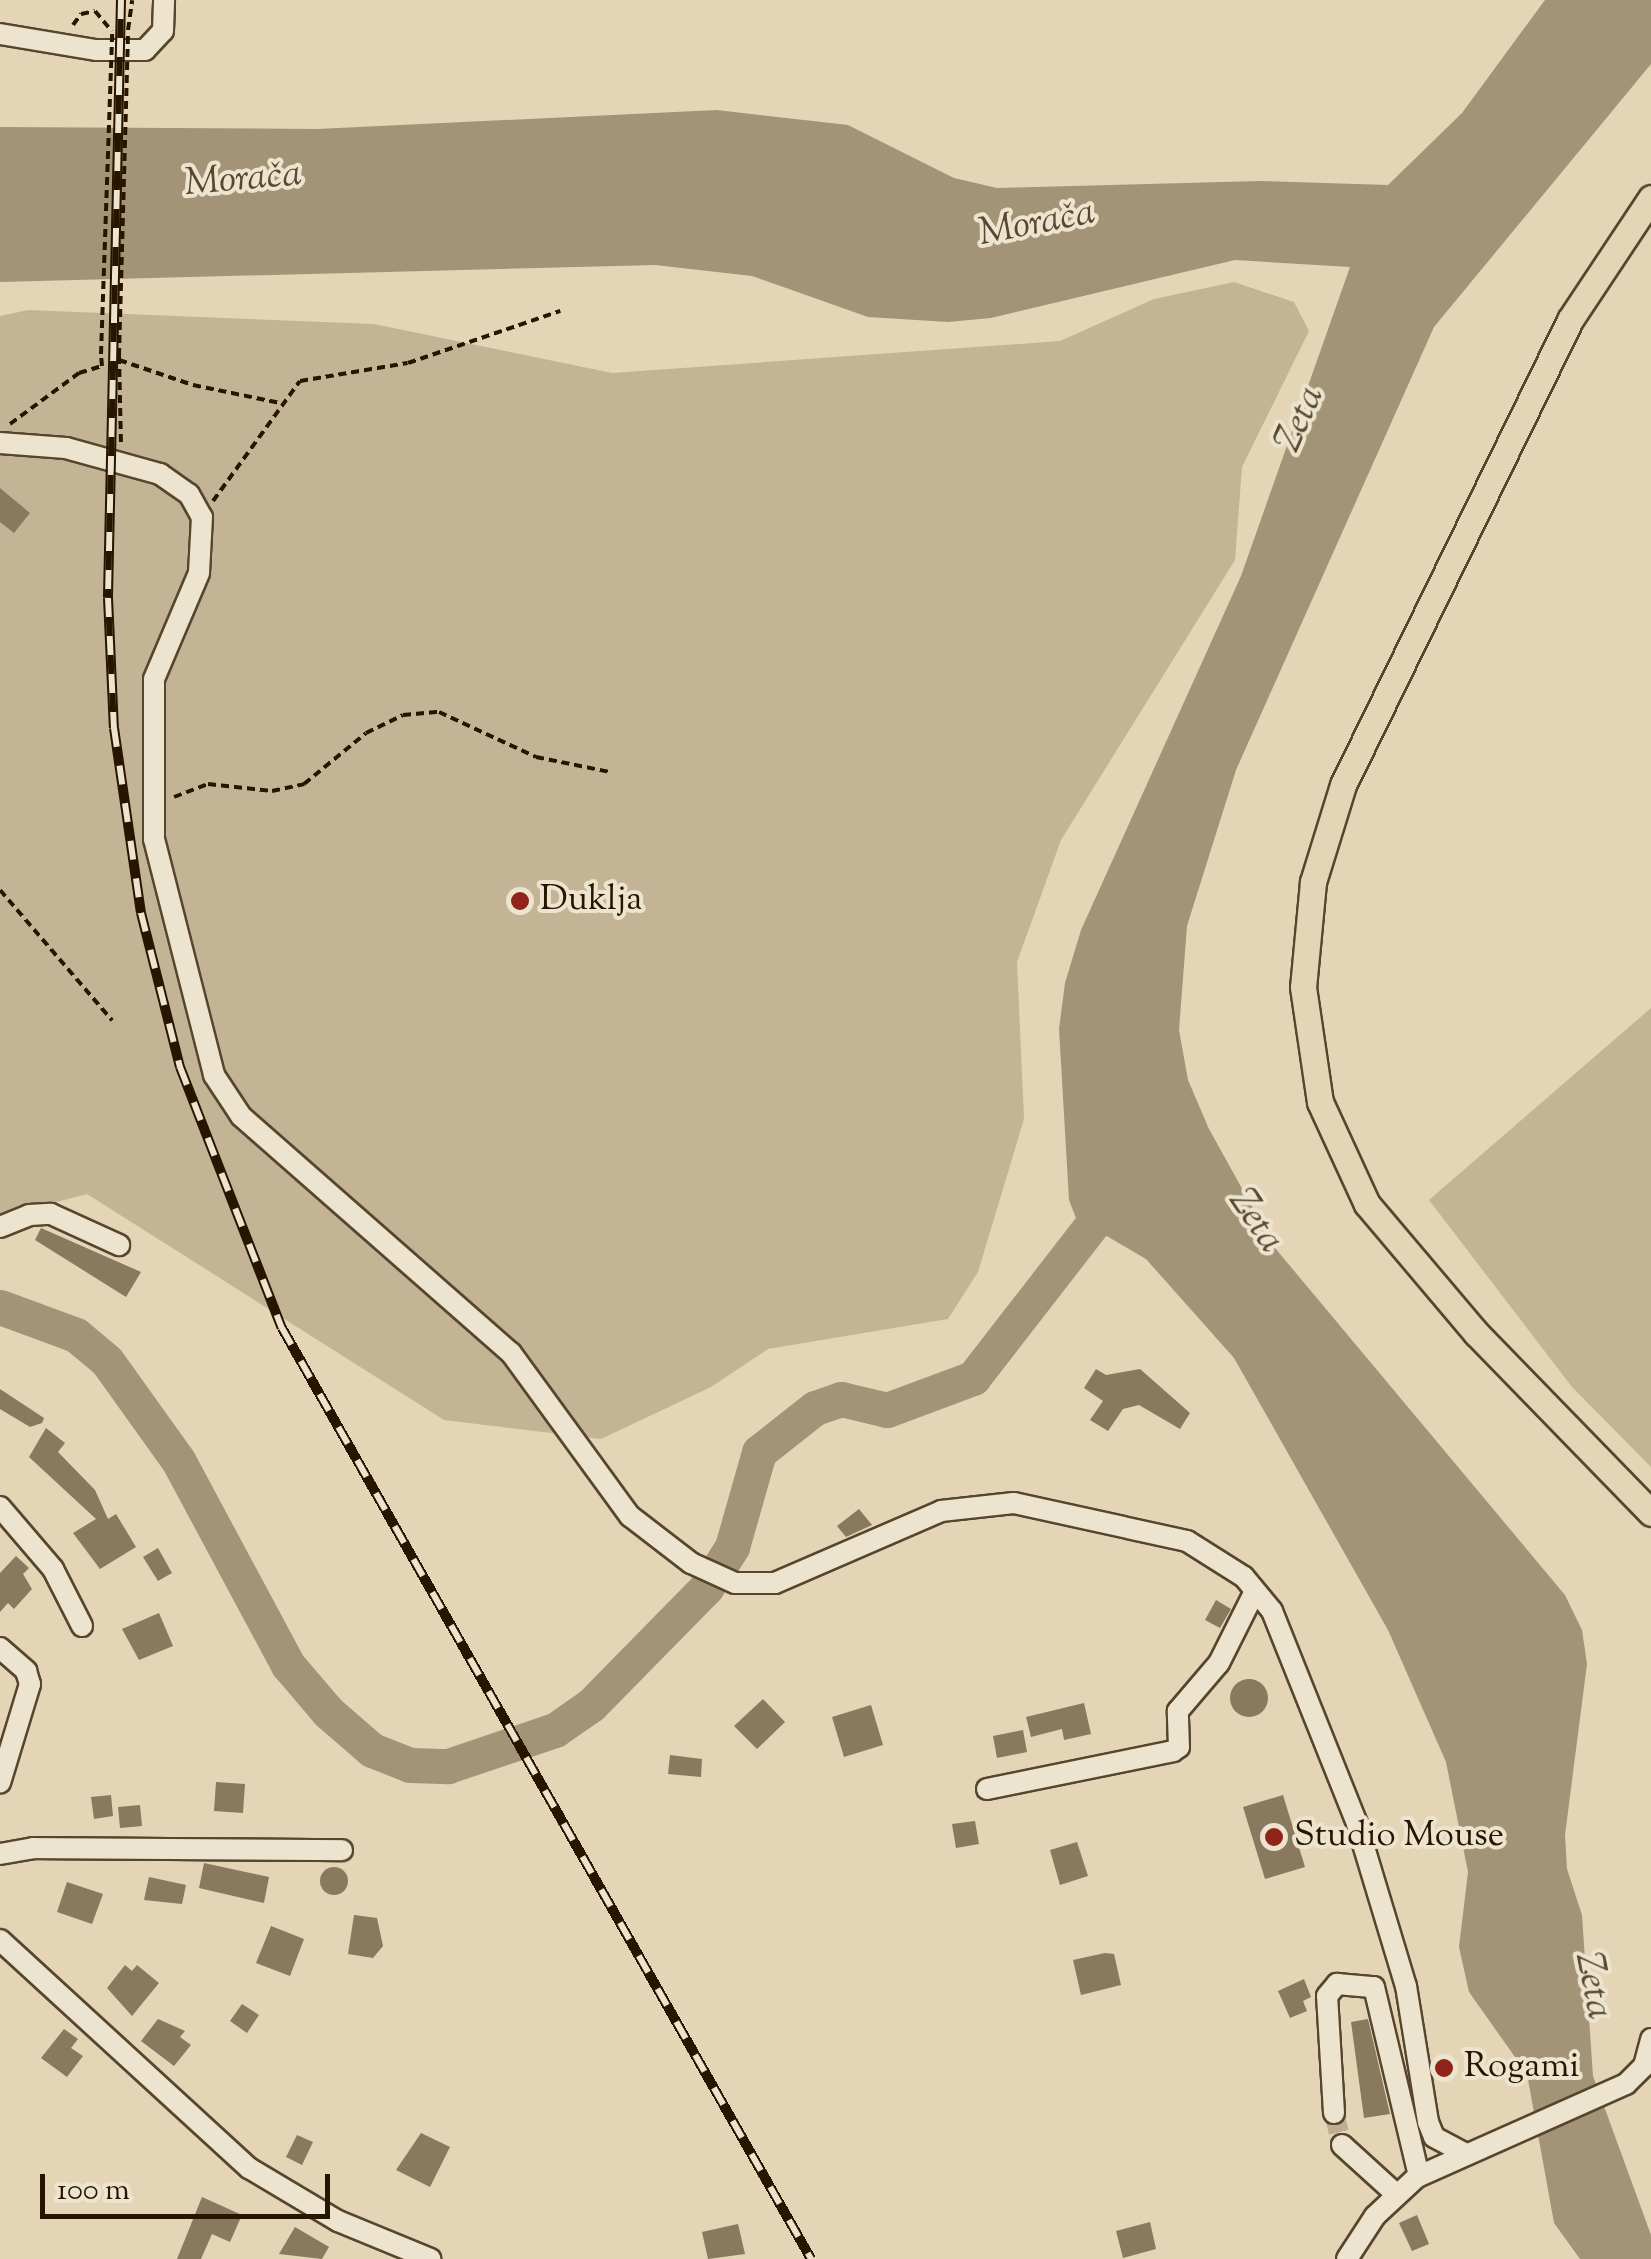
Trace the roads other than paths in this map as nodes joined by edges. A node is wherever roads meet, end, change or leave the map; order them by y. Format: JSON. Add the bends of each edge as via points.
{"nodes":[{"id":1,"x":164,"y":0,"type":"edge"},
{"id":2,"x":0,"y":34,"type":"edge"},
{"id":3,"x":1651,"y":198,"type":"edge"},
{"id":4,"x":2,"y":443,"type":"edge"},
{"id":5,"x":0,"y":1227,"type":"edge"},
{"id":6,"x":119,"y":1245,"type":"dead end"},
{"id":7,"x":0,"y":1507,"type":"edge"},
{"id":8,"x":1651,"y":1512,"type":"edge"},
{"id":9,"x":1255,"y":1591,"type":"junction"},
{"id":10,"x":82,"y":1626,"type":"dead end"},
{"id":11,"x":0,"y":1648,"type":"edge"},
{"id":12,"x":0,"y":1784,"type":"edge"},
{"id":13,"x":987,"y":1789,"type":"dead end"},
{"id":14,"x":342,"y":1850,"type":"dead end"},
{"id":15,"x":0,"y":1854,"type":"edge"},
{"id":16,"x":0,"y":1940,"type":"edge"},
{"id":17,"x":1651,"y":2040,"type":"edge"},
{"id":18,"x":1334,"y":2112,"type":"tunnel mouth"},
{"id":19,"x":1342,"y":2145,"type":"tunnel mouth"},
{"id":20,"x":1462,"y":2152,"type":"junction"},
{"id":21,"x":1419,"y":2176,"type":"junction"},
{"id":22,"x":1396,"y":2194,"type":"junction"},
{"id":23,"x":430,"y":2259,"type":"edge"},
{"id":24,"x":1346,"y":2259,"type":"edge"}],
"edges":[{"from":1,"to":2,"type":"street","via":[[163,31],[144,50]]},
{"from":3,"to":8,"type":"main road","via":[[1574,314],[1343,784],[1316,867],[1303,970],[1316,1088],[1367,1204],[1476,1333]]},
{"from":4,"to":9,"type":"street","via":[[123,462],[175,483],[202,517],[199,572],[154,680],[153,808],[162,877],[214,1075],[228,1099],[390,1252],[511,1353],[630,1516],[691,1563],[735,1583],[774,1583],[941,1511],[1014,1503],[1187,1541]]},
{"from":5,"to":6,"type":"street","via":[[28,1214],[51,1214]]},
{"from":7,"to":10,"type":"street","via":[[54,1569]]},
{"from":9,"to":13,"type":"street","via":[[1219,1662],[1178,1711],[1179,1747]]},
{"from":9,"to":20,"type":"street","via":[[1286,1642],[1357,1824],[1406,1986],[1428,2122],[1434,2136]]},
{"from":11,"to":12,"type":"street","via":[[26,1671],[30,1684]]},
{"from":14,"to":15,"type":"street","via":[[33,1848]]},
{"from":16,"to":23,"type":"street","via":[[249,2168],[338,2221]]},
{"from":17,"to":20,"type":"street","via":[[1644,2066],[1626,2084]]},
{"from":18,"to":21,"type":"street","via":[[1327,1996],[1338,1984],[1374,1987]]},
{"from":19,"to":22,"type":"street"},
{"from":20,"to":21,"type":"street"},
{"from":21,"to":22,"type":"street"},
{"from":22,"to":24,"type":"street"}]}
